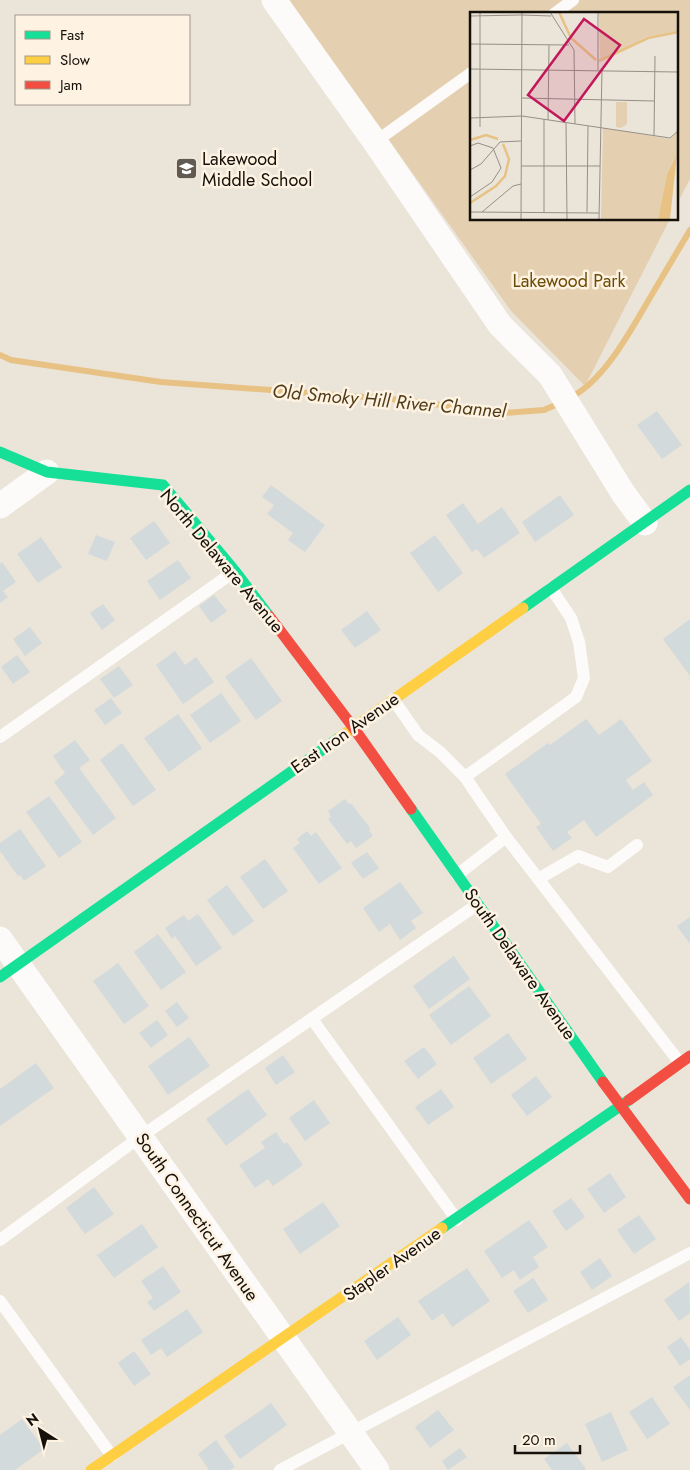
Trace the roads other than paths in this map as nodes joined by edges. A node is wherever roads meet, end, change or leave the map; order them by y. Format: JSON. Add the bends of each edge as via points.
{"nodes":[{"id":1,"x":274,"y":0,"type":"edge"},
{"id":2,"x":573,"y":0,"type":"edge"},
{"id":3,"x":557,"y":12,"type":"edge"},
{"id":4,"x":470,"y":74,"type":"edge"},
{"id":5,"x":375,"y":142,"type":"junction"},
{"id":6,"x":0,"y":452,"type":"edge"},
{"id":7,"x":47,"y":472,"type":"junction"},
{"id":8,"x":690,"y":490,"type":"edge"},
{"id":9,"x":0,"y":506,"type":"edge"},
{"id":10,"x":645,"y":523,"type":"junction"},
{"id":11,"x":235,"y":571,"type":"junction"},
{"id":12,"x":551,"y":588,"type":"junction"},
{"id":13,"x":393,"y":699,"type":"junction"},
{"id":14,"x":352,"y":727,"type":"junction"},
{"id":15,"x":0,"y":737,"type":"edge"},
{"id":16,"x":465,"y":777,"type":"junction"},
{"id":17,"x":506,"y":837,"type":"junction"},
{"id":18,"x":636,"y":845,"type":"dead end"},
{"id":19,"x":457,"y":875,"type":"junction"},
{"id":20,"x":538,"y":879,"type":"junction"},
{"id":21,"x":478,"y":904,"type":"junction"},
{"id":22,"x":0,"y":939,"type":"edge"},
{"id":23,"x":9,"y":971,"type":"edge"},
{"id":24,"x":312,"y":1019,"type":"junction"},
{"id":25,"x":685,"y":1059,"type":"edge"},
{"id":26,"x":620,"y":1106,"type":"junction"},
{"id":27,"x":140,"y":1138,"type":"junction"},
{"id":28,"x":690,"y":1200,"type":"edge"},
{"id":29,"x":457,"y":1220,"type":"junction"},
{"id":30,"x":0,"y":1240,"type":"edge"},
{"id":31,"x":690,"y":1253,"type":"edge"},
{"id":32,"x":0,"y":1300,"type":"edge"},
{"id":33,"x":284,"y":1339,"type":"junction"},
{"id":34,"x":350,"y":1433,"type":"junction"},
{"id":35,"x":112,"y":1456,"type":"junction"},
{"id":36,"x":91,"y":1470,"type":"edge"},
{"id":37,"x":280,"y":1470,"type":"edge"},
{"id":38,"x":377,"y":1470,"type":"edge"}],
"edges":[{"from":1,"to":5,"type":"street"},
{"from":2,"to":3,"type":"lane"},
{"from":4,"to":5,"type":"lane"},
{"from":5,"to":10,"type":"street","via":[[500,325],[550,375]]},
{"from":6,"to":7,"type":"street","name":"North Delaware Avenue"},
{"from":7,"to":9,"type":"street"},
{"from":7,"to":11,"type":"street","name":"North Delaware Avenue","via":[[163,485]]},
{"from":8,"to":10,"type":"street","name":"East Iron Avenue"},
{"from":10,"to":12,"type":"street","name":"East Iron Avenue"},
{"from":11,"to":14,"type":"street","name":"North Delaware Avenue"},
{"from":11,"to":15,"type":"lane"},
{"from":12,"to":13,"type":"street","name":"East Iron Avenue"},
{"from":12,"to":16,"type":"lane","via":[[571,618],[579,642],[584,678],[576,697]]},
{"from":13,"to":14,"type":"street","name":"East Iron Avenue"},
{"from":13,"to":16,"type":"lane","via":[[418,735]]},
{"from":14,"to":19,"type":"street","name":"South Delaware Avenue"},
{"from":14,"to":23,"type":"street","name":"East Iron Avenue"},
{"from":16,"to":17,"type":"lane"},
{"from":17,"to":19,"type":"lane"},
{"from":17,"to":20,"type":"lane"},
{"from":18,"to":20,"type":"lane","via":[[608,867],[578,856]]},
{"from":19,"to":21,"type":"street","name":"South Delaware Avenue"},
{"from":20,"to":25,"type":"lane"},
{"from":21,"to":24,"type":"lane"},
{"from":21,"to":26,"type":"street","name":"South Delaware Avenue"},
{"from":22,"to":23,"type":"street","name":"South Connecticut Avenue"},
{"from":23,"to":27,"type":"street","name":"South Connecticut Avenue"},
{"from":24,"to":27,"type":"lane"},
{"from":24,"to":29,"type":"lane"},
{"from":25,"to":26,"type":"street","name":"Stapler Avenue"},
{"from":26,"to":28,"type":"street","name":"South Delaware Avenue"},
{"from":26,"to":29,"type":"street","name":"Stapler Avenue"},
{"from":27,"to":30,"type":"lane"},
{"from":27,"to":33,"type":"street","name":"South Connecticut Avenue"},
{"from":29,"to":33,"type":"street","name":"Stapler Avenue"},
{"from":31,"to":34,"type":"lane"},
{"from":32,"to":35,"type":"lane"},
{"from":33,"to":34,"type":"street","name":"South Connecticut Avenue"},
{"from":33,"to":35,"type":"street","name":"Stapler Avenue"},
{"from":34,"to":37,"type":"lane"},
{"from":34,"to":38,"type":"street","name":"South Connecticut Avenue"},
{"from":35,"to":36,"type":"street","name":"Stapler Avenue"}]}
